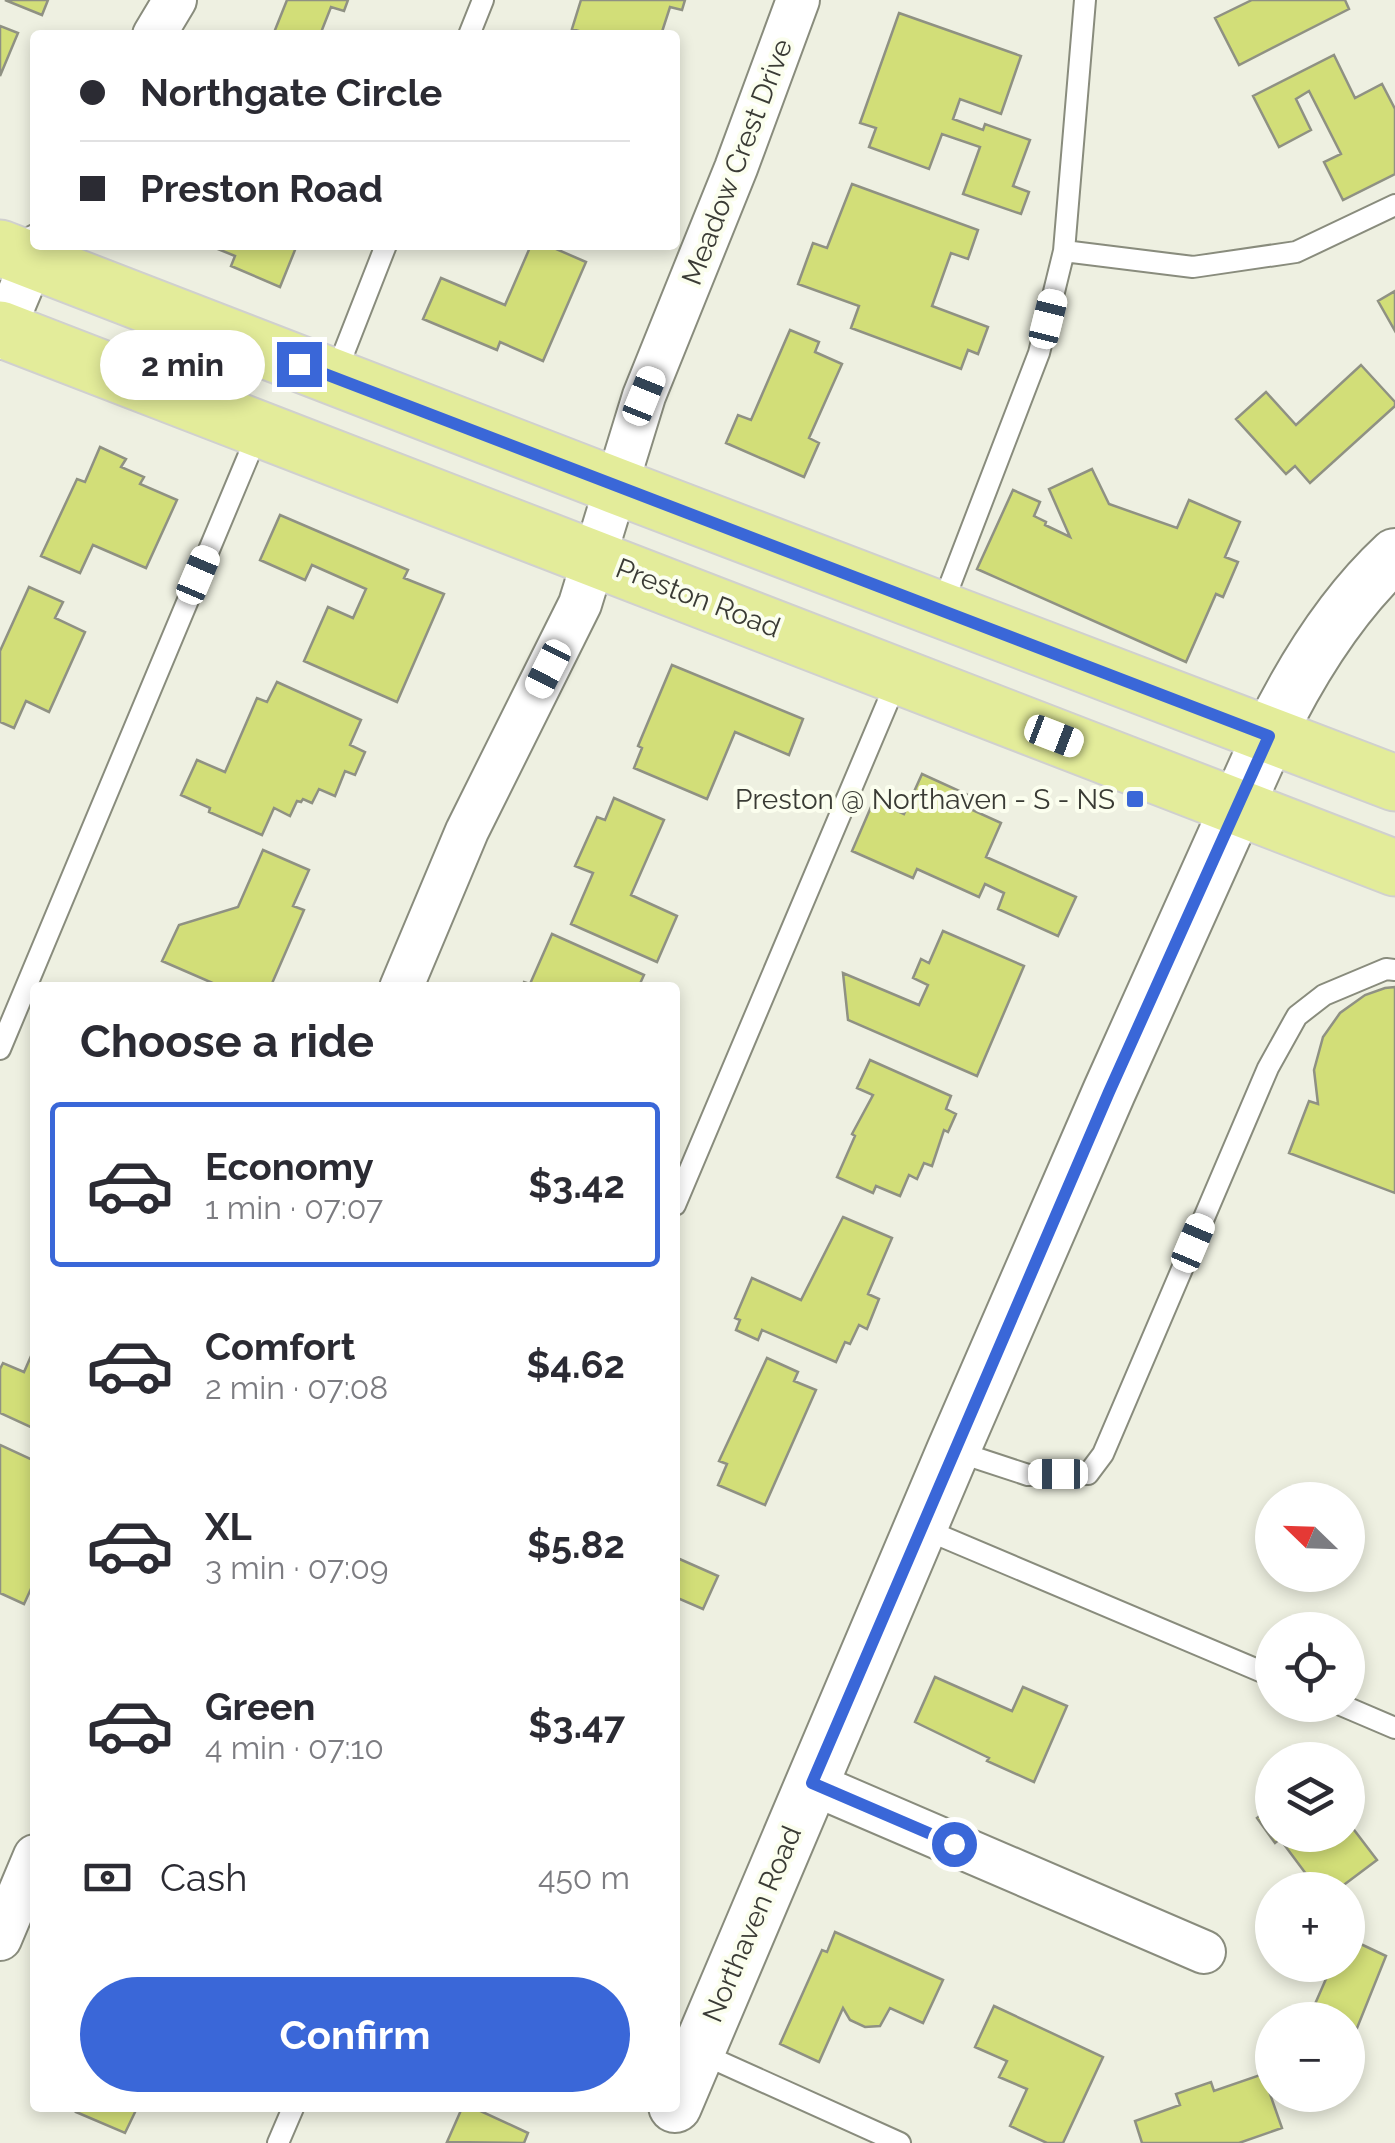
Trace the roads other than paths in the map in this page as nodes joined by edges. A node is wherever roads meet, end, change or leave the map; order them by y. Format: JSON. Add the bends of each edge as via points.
{"nodes":[{"id":1,"x":175,"y":0,"type":"edge"},
{"id":2,"x":482,"y":0,"type":"edge"},
{"id":3,"x":798,"y":0,"type":"edge"},
{"id":4,"x":1086,"y":0,"type":"edge"},
{"id":5,"x":157,"y":30,"type":"edge"},
{"id":6,"x":471,"y":30,"type":"edge"},
{"id":7,"x":1395,"y":205,"type":"edge"},
{"id":8,"x":384,"y":250,"type":"edge"},
{"id":9,"x":24,"y":251,"type":"edge"},
{"id":10,"x":1064,"y":251,"type":"junction"},
{"id":11,"x":1,"y":332,"type":"edge"},
{"id":12,"x":334,"y":377,"type":"junction"},
{"id":13,"x":260,"y":429,"type":"junction"},
{"id":14,"x":616,"y":486,"type":"junction"},
{"id":15,"x":1395,"y":555,"type":"edge"},
{"id":16,"x":594,"y":558,"type":"junction"},
{"id":17,"x":940,"y":610,"type":"junction"},
{"id":18,"x":899,"y":676,"type":"junction"},
{"id":19,"x":1269,"y":736,"type":"junction"},
{"id":20,"x":1395,"y":783,"type":"edge"},
{"id":21,"x":1238,"y":808,"type":"junction"},
{"id":22,"x":1395,"y":868,"type":"edge"},
{"id":23,"x":1395,"y":970,"type":"edge"},
{"id":24,"x":404,"y":982,"type":"edge"},
{"id":25,"x":0,"y":1049,"type":"edge"},
{"id":26,"x":680,"y":1193,"type":"edge"},
{"id":27,"x":953,"y":1451,"type":"junction"},
{"id":28,"x":920,"y":1528,"type":"junction"},
{"id":29,"x":1255,"y":1669,"type":"edge"},
{"id":30,"x":1365,"y":1715,"type":"edge"},
{"id":31,"x":1395,"y":1728,"type":"edge"},
{"id":32,"x":812,"y":1783,"type":"junction"},
{"id":33,"x":30,"y":1868,"type":"edge"},
{"id":34,"x":0,"y":1940,"type":"edge"},
{"id":35,"x":1204,"y":1952,"type":"dead end"},
{"id":36,"x":698,"y":2052,"type":"junction"},
{"id":37,"x":680,"y":2095,"type":"edge"},
{"id":38,"x":291,"y":2112,"type":"edge"},
{"id":39,"x":673,"y":2112,"type":"edge"},
{"id":40,"x":278,"y":2143,"type":"edge"},
{"id":41,"x":660,"y":2143,"type":"edge"},
{"id":42,"x":900,"y":2143,"type":"edge"}],
"edges":[{"from":1,"to":5,"type":"street"},
{"from":2,"to":6,"type":"lane"},
{"from":3,"to":14,"type":"street","name":"Meadow Crest Drive","via":[[644,396]]},
{"from":4,"to":10,"type":"lane"},
{"from":7,"to":10,"type":"lane","via":[[1296,252],[1193,267]]},
{"from":8,"to":12,"type":"lane"},
{"from":9,"to":11,"type":"street"},
{"from":9,"to":12,"type":"main road"},
{"from":10,"to":17,"type":"lane","via":[[1039,353]]},
{"from":11,"to":13,"type":"main road","name":"Preston Road"},
{"from":12,"to":14,"type":"main road"},
{"from":13,"to":16,"type":"main road","name":"Preston Road"},
{"from":13,"to":25,"type":"lane"},
{"from":14,"to":16,"type":"street","name":"Meadow Crest Drive"},
{"from":14,"to":17,"type":"main road"},
{"from":15,"to":19,"type":"street","name":"Northaven Road","via":[[1337,620]]},
{"from":16,"to":18,"type":"main road","name":"Preston Road"},
{"from":16,"to":24,"type":"street","name":"Meadow Crest Drive","via":[[580,604],[467,831]]},
{"from":17,"to":19,"type":"main road"},
{"from":18,"to":21,"type":"main road","name":"Preston Road"},
{"from":18,"to":26,"type":"lane"},
{"from":19,"to":20,"type":"main road"},
{"from":19,"to":21,"type":"street","name":"Northaven Road"},
{"from":21,"to":22,"type":"main road","name":"Preston Road"},
{"from":21,"to":27,"type":"street","name":"Northaven Road"},
{"from":23,"to":27,"type":"lane","via":[[1324,995],[1296,1016],[1104,1454],[1088,1474],[1028,1475]]},
{"from":27,"to":28,"type":"street","name":"Northaven Road"},
{"from":28,"to":29,"type":"lane"},
{"from":28,"to":32,"type":"street","name":"Northaven Road"},
{"from":30,"to":31,"type":"lane"},
{"from":32,"to":35,"type":"street"},
{"from":32,"to":36,"type":"street","name":"Northaven Road"},
{"from":33,"to":34,"type":"street"},
{"from":36,"to":37,"type":"street","name":"Northaven Road"},
{"from":36,"to":42,"type":"lane"},
{"from":38,"to":40,"type":"lane"},
{"from":39,"to":41,"type":"street","name":"Northaven Road"}]}
